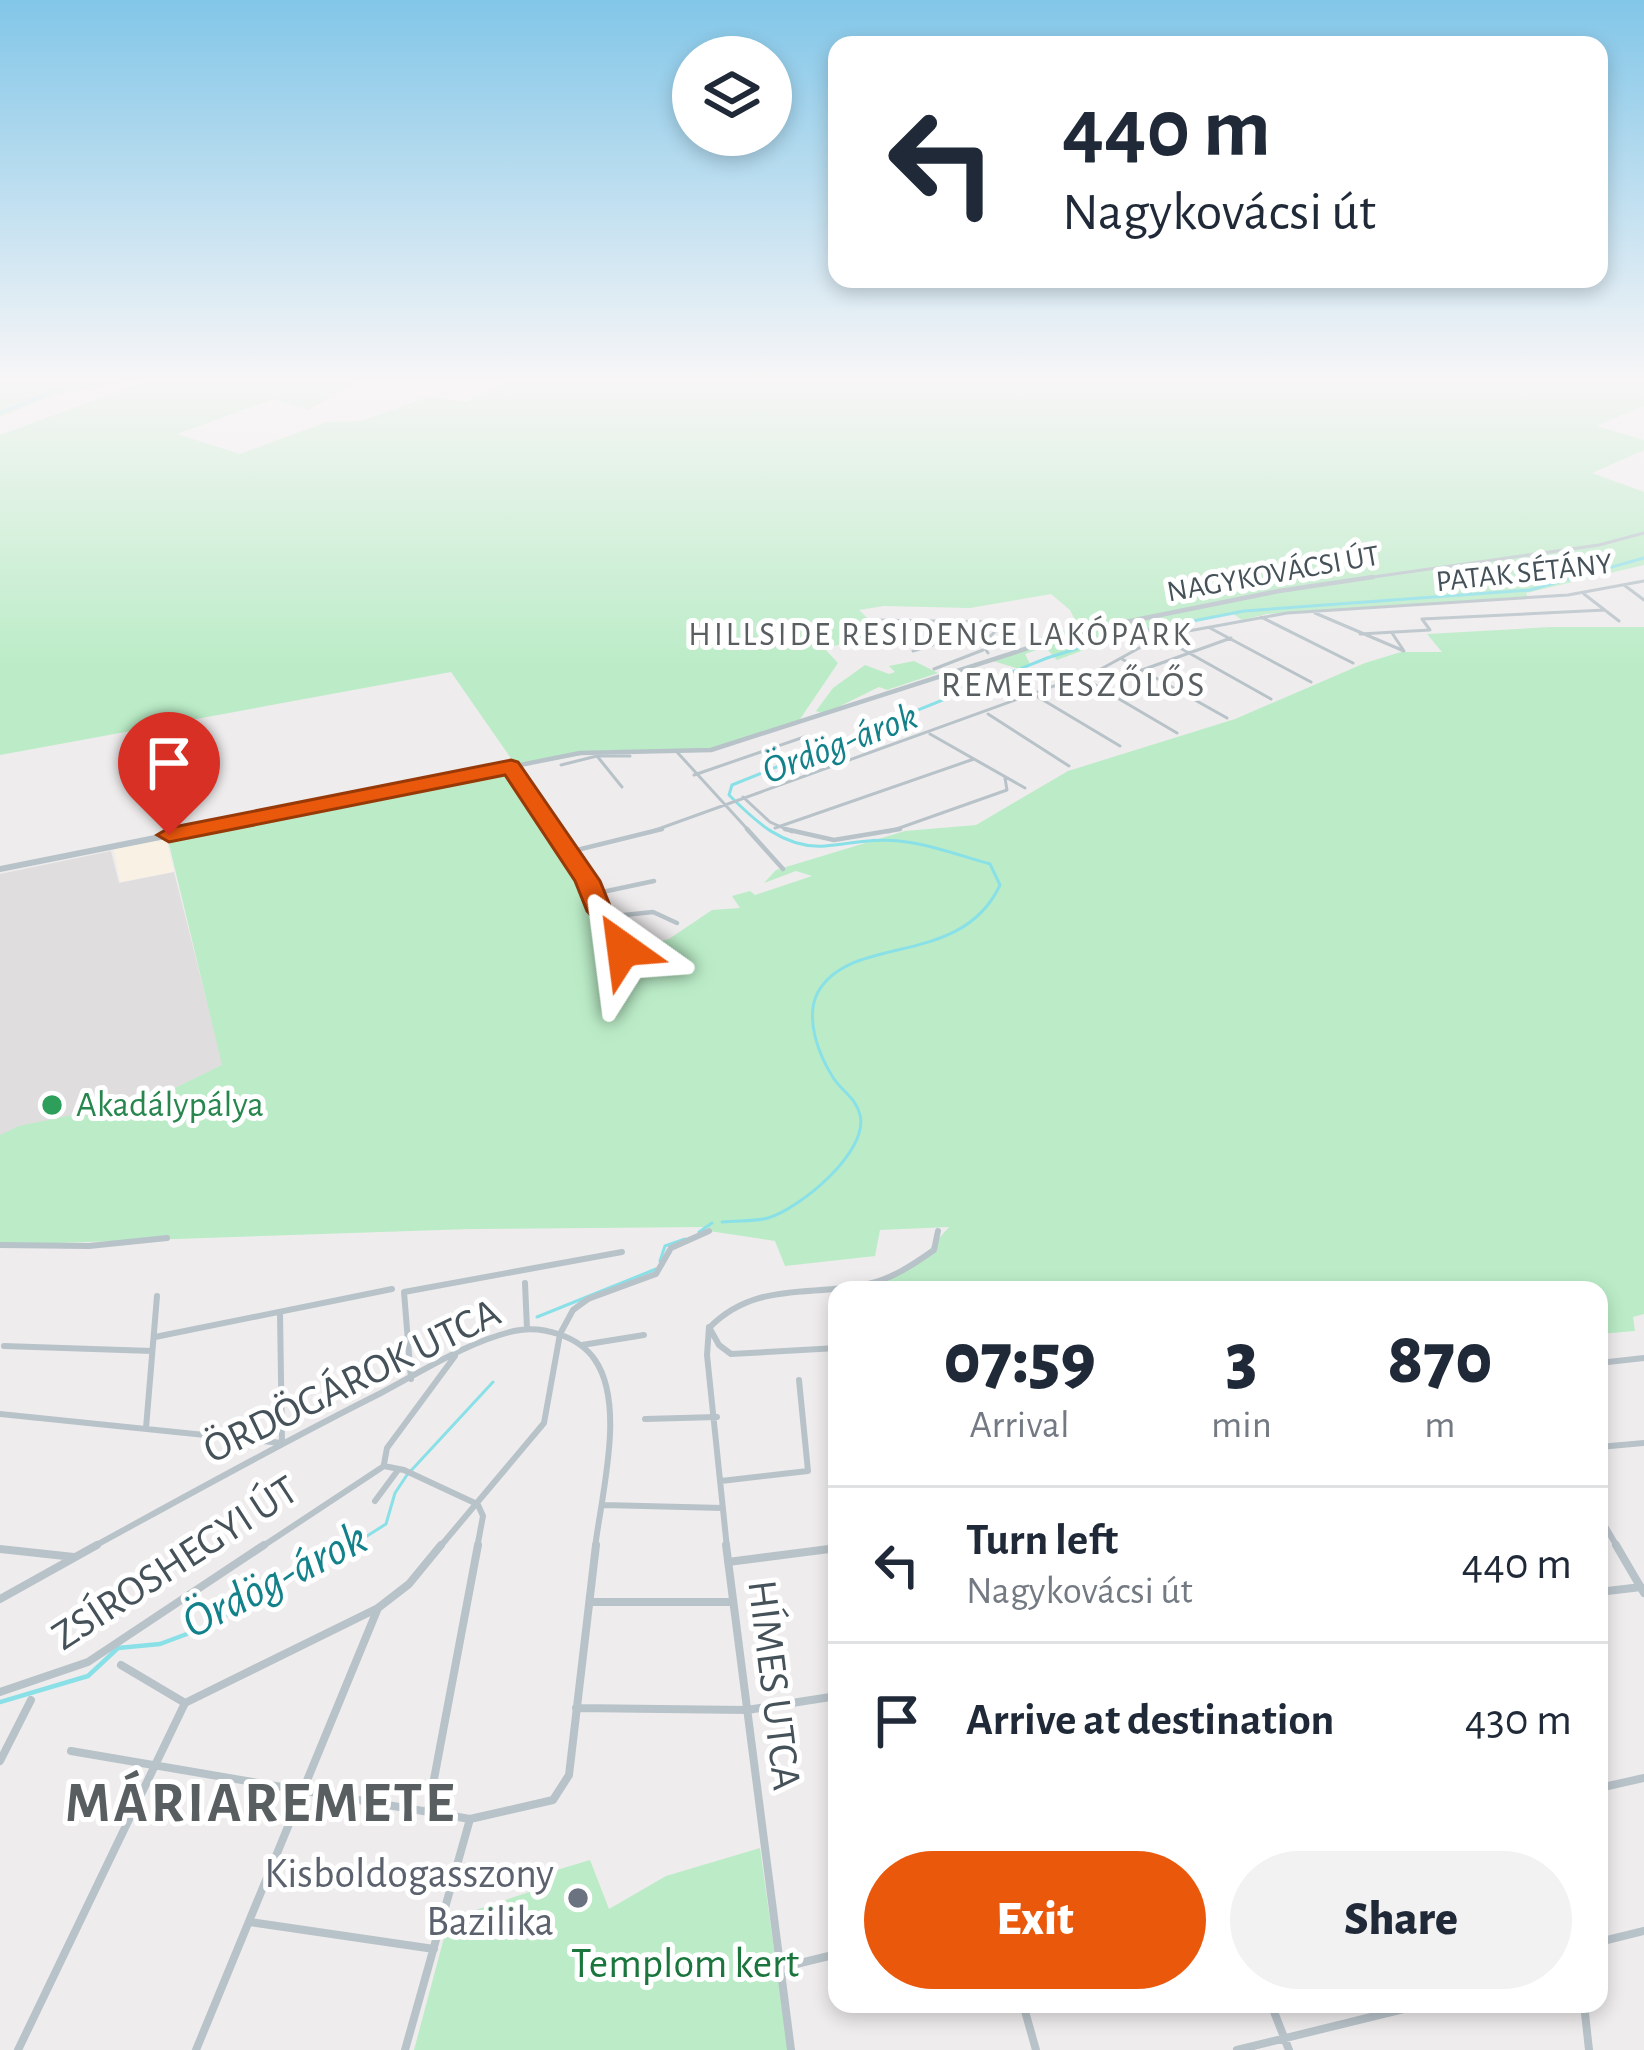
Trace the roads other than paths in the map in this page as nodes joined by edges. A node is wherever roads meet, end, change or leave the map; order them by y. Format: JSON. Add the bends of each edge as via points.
{"nodes":[{"id":1,"x":1644,"y":532,"type":"edge"},
{"id":2,"x":1644,"y":581,"type":"edge"},
{"id":3,"x":1624,"y":585,"type":"junction"},
{"id":4,"x":1584,"y":594,"type":"junction"},
{"id":5,"x":1644,"y":600,"type":"edge"},
{"id":6,"x":1448,"y":603,"type":"junction"},
{"id":7,"x":1605,"y":610,"type":"junction"},
{"id":8,"x":1310,"y":611,"type":"junction"},
{"id":9,"x":1261,"y":617,"type":"junction"},
{"id":10,"x":1461,"y":617,"type":"junction"},
{"id":11,"x":1132,"y":621,"type":"junction"},
{"id":12,"x":1619,"y":621,"type":"dead end"},
{"id":13,"x":904,"y":622,"type":"dead end"},
{"id":14,"x":1208,"y":627,"type":"junction"},
{"id":15,"x":1392,"y":633,"type":"junction"},
{"id":16,"x":1360,"y":634,"type":"junction"},
{"id":17,"x":1156,"y":638,"type":"junction"},
{"id":18,"x":1231,"y":638,"type":"junction"},
{"id":19,"x":985,"y":639,"type":"junction"},
{"id":20,"x":897,"y":640,"type":"dead end"},
{"id":21,"x":944,"y":640,"type":"junction"},
{"id":22,"x":913,"y":651,"type":"dead end"},
{"id":23,"x":1184,"y":653,"type":"junction"},
{"id":24,"x":1121,"y":658,"type":"junction"},
{"id":25,"x":1353,"y":663,"type":"dead end"},
{"id":26,"x":934,"y":669,"type":"dead end"},
{"id":27,"x":1142,"y":670,"type":"junction"},
{"id":28,"x":1080,"y":676,"type":"junction"},
{"id":29,"x":1311,"y":682,"type":"dead end"},
{"id":30,"x":1034,"y":694,"type":"junction"},
{"id":31,"x":1271,"y":699,"type":"dead end"},
{"id":32,"x":986,"y":712,"type":"junction"},
{"id":33,"x":1227,"y":718,"type":"dead end"},
{"id":34,"x":1177,"y":733,"type":"dead end"},
{"id":35,"x":930,"y":734,"type":"junction"},
{"id":36,"x":807,"y":736,"type":"dead end"},
{"id":37,"x":1120,"y":746,"type":"dead end"},
{"id":38,"x":677,"y":752,"type":"junction"},
{"id":39,"x":595,"y":753,"type":"junction"},
{"id":40,"x":631,"y":756,"type":"dead end"},
{"id":41,"x":974,"y":759,"type":"junction"},
{"id":42,"x":561,"y":765,"type":"dead end"},
{"id":43,"x":1070,"y":766,"type":"dead end"},
{"id":44,"x":511,"y":767,"type":"junction"},
{"id":45,"x":694,"y":775,"type":"junction"},
{"id":46,"x":1005,"y":778,"type":"junction"},
{"id":47,"x":622,"y":787,"type":"dead end"},
{"id":48,"x":1025,"y":788,"type":"dead end"},
{"id":49,"x":743,"y":797,"type":"junction"},
{"id":50,"x":724,"y":803,"type":"junction"},
{"id":51,"x":774,"y":829,"type":"junction"},
{"id":52,"x":569,"y":852,"type":"junction"},
{"id":53,"x":0,"y":869,"type":"edge"},
{"id":54,"x":783,"y":869,"type":"dead end"},
{"id":55,"x":654,"y":881,"type":"dead end"},
{"id":56,"x":593,"y":894,"type":"junction"},
{"id":57,"x":604,"y":917,"type":"junction"},
{"id":58,"x":677,"y":923,"type":"dead end"},
{"id":59,"x":623,"y":949,"type":"dead end"},
{"id":60,"x":709,"y":1231,"type":"dead end"},
{"id":61,"x":938,"y":1231,"type":"dead end"},
{"id":62,"x":166,"y":1238,"type":"dead end"},
{"id":63,"x":0,"y":1245,"type":"edge"},
{"id":64,"x":622,"y":1252,"type":"dead end"},
{"id":65,"x":877,"y":1281,"type":"edge"},
{"id":66,"x":525,"y":1283,"type":"dead end"},
{"id":67,"x":828,"y":1288,"type":"edge"},
{"id":68,"x":392,"y":1289,"type":"dead end"},
{"id":69,"x":157,"y":1296,"type":"dead end"},
{"id":70,"x":280,"y":1313,"type":"junction"},
{"id":71,"x":709,"y":1327,"type":"junction"},
{"id":72,"x":527,"y":1329,"type":"junction"},
{"id":73,"x":560,"y":1334,"type":"junction"},
{"id":74,"x":644,"y":1335,"type":"dead end"},
{"id":75,"x":155,"y":1337,"type":"junction"},
{"id":76,"x":582,"y":1345,"type":"junction"},
{"id":77,"x":4,"y":1346,"type":"dead end"},
{"id":78,"x":828,"y":1349,"type":"edge"},
{"id":79,"x":152,"y":1351,"type":"junction"},
{"id":80,"x":455,"y":1356,"type":"junction"},
{"id":81,"x":1644,"y":1358,"type":"edge"},
{"id":82,"x":1608,"y":1362,"type":"edge"},
{"id":83,"x":411,"y":1379,"type":"junction"},
{"id":84,"x":799,"y":1380,"type":"dead end"},
{"id":85,"x":0,"y":1414,"type":"edge"},
{"id":86,"x":717,"y":1417,"type":"junction"},
{"id":87,"x":645,"y":1418,"type":"dead end"},
{"id":88,"x":146,"y":1429,"type":"junction"},
{"id":89,"x":282,"y":1443,"type":"junction"},
{"id":90,"x":1644,"y":1443,"type":"edge"},
{"id":91,"x":1608,"y":1446,"type":"edge"},
{"id":92,"x":384,"y":1466,"type":"junction"},
{"id":93,"x":401,"y":1470,"type":"junction"},
{"id":94,"x":721,"y":1481,"type":"junction"},
{"id":95,"x":375,"y":1501,"type":"dead end"},
{"id":96,"x":477,"y":1504,"type":"junction"},
{"id":97,"x":603,"y":1504,"type":"junction"},
{"id":98,"x":723,"y":1508,"type":"junction"},
{"id":99,"x":1608,"y":1531,"type":"edge"},
{"id":100,"x":0,"y":1549,"type":"edge"},
{"id":101,"x":828,"y":1549,"type":"edge"},
{"id":102,"x":74,"y":1557,"type":"junction"},
{"id":103,"x":728,"y":1562,"type":"junction"},
{"id":104,"x":1643,"y":1589,"type":"edge"},
{"id":105,"x":1608,"y":1591,"type":"edge"},
{"id":106,"x":0,"y":1599,"type":"edge"},
{"id":107,"x":590,"y":1602,"type":"junction"},
{"id":108,"x":733,"y":1602,"type":"junction"},
{"id":109,"x":378,"y":1608,"type":"junction"},
{"id":110,"x":121,"y":1665,"type":"dead end"},
{"id":111,"x":0,"y":1692,"type":"edge"},
{"id":112,"x":828,"y":1697,"type":"edge"},
{"id":113,"x":31,"y":1700,"type":"dead end"},
{"id":114,"x":185,"y":1703,"type":"junction"},
{"id":115,"x":576,"y":1708,"type":"junction"},
{"id":116,"x":747,"y":1710,"type":"junction"},
{"id":117,"x":71,"y":1751,"type":"dead end"},
{"id":118,"x":0,"y":1761,"type":"edge"},
{"id":119,"x":155,"y":1767,"type":"junction"},
{"id":120,"x":1644,"y":1778,"type":"edge"},
{"id":121,"x":1608,"y":1786,"type":"edge"},
{"id":122,"x":302,"y":1792,"type":"junction"},
{"id":123,"x":428,"y":1811,"type":"junction"},
{"id":124,"x":470,"y":1819,"type":"junction"},
{"id":125,"x":250,"y":1922,"type":"junction"},
{"id":126,"x":1644,"y":1931,"type":"edge"},
{"id":127,"x":1608,"y":1940,"type":"edge"},
{"id":128,"x":434,"y":1948,"type":"junction"},
{"id":129,"x":828,"y":1956,"type":"edge"},
{"id":130,"x":780,"y":1968,"type":"junction"},
{"id":131,"x":1026,"y":2013,"type":"edge"},
{"id":132,"x":1275,"y":2013,"type":"edge"},
{"id":133,"x":1388,"y":2013,"type":"edge"},
{"id":134,"x":1585,"y":2013,"type":"edge"},
{"id":135,"x":1285,"y":2039,"type":"junction"},
{"id":136,"x":18,"y":2050,"type":"edge"},
{"id":137,"x":196,"y":2050,"type":"edge"},
{"id":138,"x":405,"y":2050,"type":"edge"},
{"id":139,"x":791,"y":2050,"type":"edge"},
{"id":140,"x":1036,"y":2050,"type":"edge"},
{"id":141,"x":1237,"y":2050,"type":"edge"},
{"id":142,"x":1289,"y":2050,"type":"edge"},
{"id":143,"x":1589,"y":2050,"type":"edge"}],
"edges":[{"from":1,"to":11,"type":"street","name":"NAGYKOVÁCSI ÚT"},
{"from":2,"to":3,"type":"street","name":"PATAK SÉTÁNY"},
{"from":3,"to":4,"type":"street","name":"PATAK SÉTÁNY"},
{"from":3,"to":5,"type":"street"},
{"from":4,"to":6,"type":"street","name":"PATAK SÉTÁNY"},
{"from":4,"to":7,"type":"street"},
{"from":6,"to":8,"type":"street","name":"PATAK SÉTÁNY"},
{"from":6,"to":10,"type":"street"},
{"from":7,"to":10,"type":"street"},
{"from":7,"to":12,"type":"street"},
{"from":8,"to":9,"type":"street","name":"PATAK SÉTÁNY"},
{"from":8,"to":16,"type":"street"},
{"from":9,"to":14,"type":"street","name":"PATAK SÉTÁNY"},
{"from":9,"to":25,"type":"street"},
{"from":10,"to":15,"type":"street","via":[[1422,619],[1430,630]]},
{"from":11,"to":17,"type":"street"},
{"from":11,"to":38,"type":"street","name":"NAGYKOVÁCSI ÚT","via":[[1042,642],[738,742]]},
{"from":13,"to":19,"type":"street","via":[[1002,625]]},
{"from":14,"to":17,"type":"street","name":"PATAK SÉTÁNY"},
{"from":14,"to":18,"type":"street"},
{"from":15,"to":16,"type":"street"},
{"from":15,"to":16,"type":"street","via":[[1405,649]]},
{"from":17,"to":23,"type":"street"},
{"from":17,"to":24,"type":"street","name":"PATAK SÉTÁNY"},
{"from":18,"to":23,"type":"street"},
{"from":18,"to":29,"type":"street"},
{"from":19,"to":21,"type":"street"},
{"from":19,"to":26,"type":"street","via":[[985,652]]},
{"from":20,"to":21,"type":"street"},
{"from":21,"to":22,"type":"street"},
{"from":23,"to":27,"type":"street"},
{"from":23,"to":31,"type":"street"},
{"from":24,"to":27,"type":"street"},
{"from":24,"to":28,"type":"street","name":"PATAK SÉTÁNY"},
{"from":27,"to":33,"type":"street"},
{"from":28,"to":30,"type":"street","name":"PATAK SÉTÁNY"},
{"from":28,"to":34,"type":"street"},
{"from":30,"to":32,"type":"street","name":"PATAK SÉTÁNY"},
{"from":30,"to":37,"type":"street"},
{"from":32,"to":35,"type":"street","name":"PATAK SÉTÁNY"},
{"from":32,"to":43,"type":"street"},
{"from":35,"to":41,"type":"street"},
{"from":35,"to":49,"type":"street","name":"PATAK SÉTÁNY"},
{"from":36,"to":45,"type":"street"},
{"from":38,"to":39,"type":"street","name":"NAGYKOVÁCSI ÚT"},
{"from":38,"to":45,"type":"street"},
{"from":39,"to":40,"type":"street"},
{"from":39,"to":42,"type":"street"},
{"from":39,"to":44,"type":"street","name":"NAGYKOVÁCSI ÚT"},
{"from":39,"to":47,"type":"street"},
{"from":41,"to":46,"type":"street"},
{"from":41,"to":51,"type":"street"},
{"from":44,"to":52,"type":"street"},
{"from":44,"to":53,"type":"street","name":"NAGYKOVÁCSI ÚT"},
{"from":45,"to":50,"type":"street"},
{"from":46,"to":48,"type":"street"},
{"from":46,"to":51,"type":"street","via":[[1007,790],[907,828],[826,841]]},
{"from":49,"to":50,"type":"street","name":"PATAK SÉTÁNY"},
{"from":49,"to":51,"type":"street"},
{"from":50,"to":52,"type":"street","name":"PATAK SÉTÁNY","via":[[675,826]]},
{"from":50,"to":54,"type":"street"},
{"from":52,"to":56,"type":"street"},
{"from":55,"to":56,"type":"street"},
{"from":56,"to":57,"type":"street"},
{"from":57,"to":58,"type":"street","via":[[664,914]]},
{"from":57,"to":59,"type":"street","via":[[626,939]]},
{"from":60,"to":73,"type":"street","via":[[669,1250],[656,1274],[579,1304]]},
{"from":61,"to":65,"type":"street","via":[[934,1250]]},
{"from":62,"to":63,"type":"street"},
{"from":64,"to":83,"type":"street","via":[[404,1292]]},
{"from":66,"to":72,"type":"street"},
{"from":67,"to":71,"type":"street","via":[[759,1293]]},
{"from":68,"to":70,"type":"street"},
{"from":69,"to":75,"type":"street"},
{"from":70,"to":75,"type":"street"},
{"from":70,"to":89,"type":"street"},
{"from":71,"to":78,"type":"street","via":[[731,1354]]},
{"from":71,"to":86,"type":"street","name":"HÍMES UTCA"},
{"from":72,"to":73,"type":"street","name":"ÖRDÖGÁROK UTCA"},
{"from":72,"to":80,"type":"street","name":"ÖRDÖGÁROK UTCA"},
{"from":73,"to":76,"type":"street","name":"ÖRDÖGÁROK UTCA"},
{"from":73,"to":96,"type":"street","via":[[544,1423]]},
{"from":74,"to":76,"type":"street"},
{"from":75,"to":79,"type":"street"},
{"from":76,"to":97,"type":"street","via":[[610,1398]]},
{"from":77,"to":79,"type":"street"},
{"from":79,"to":88,"type":"street"},
{"from":80,"to":83,"type":"street","name":"ÖRDÖGÁROK UTCA"},
{"from":80,"to":92,"type":"street","name":"ZSÍROSHEGYI ÚT","via":[[387,1448]]},
{"from":81,"to":82,"type":"street"},
{"from":83,"to":89,"type":"street","name":"ÖRDÖGÁROK UTCA"},
{"from":84,"to":94,"type":"street","via":[[808,1471]]},
{"from":85,"to":88,"type":"street"},
{"from":86,"to":87,"type":"street"},
{"from":86,"to":94,"type":"street","name":"HÍMES UTCA"},
{"from":88,"to":89,"type":"street"},
{"from":89,"to":102,"type":"street","name":"ÖRDÖGÁROK UTCA"},
{"from":90,"to":91,"type":"street"},
{"from":92,"to":93,"type":"street"},
{"from":92,"to":111,"type":"street","name":"ZSÍROSHEGYI ÚT","via":[[88,1662]]},
{"from":93,"to":95,"type":"street"},
{"from":93,"to":96,"type":"street"},
{"from":94,"to":98,"type":"street","name":"HÍMES UTCA"},
{"from":96,"to":109,"type":"street"},
{"from":96,"to":123,"type":"street","via":[[483,1516]]},
{"from":97,"to":98,"type":"street"},
{"from":97,"to":107,"type":"street"},
{"from":98,"to":103,"type":"street","name":"HÍMES UTCA"},
{"from":99,"to":104,"type":"street"},
{"from":100,"to":102,"type":"street"},
{"from":101,"to":103,"type":"street"},
{"from":102,"to":106,"type":"street","name":"ÖRDÖGÁROK UTCA"},
{"from":103,"to":108,"type":"street","name":"HÍMES UTCA"},
{"from":104,"to":105,"type":"street"},
{"from":107,"to":108,"type":"street"},
{"from":107,"to":115,"type":"street"},
{"from":108,"to":116,"type":"street","name":"HÍMES UTCA"},
{"from":109,"to":114,"type":"street"},
{"from":109,"to":122,"type":"street"},
{"from":110,"to":114,"type":"street"},
{"from":112,"to":116,"type":"street"},
{"from":113,"to":118,"type":"street"},
{"from":114,"to":119,"type":"street"},
{"from":115,"to":116,"type":"street"},
{"from":115,"to":124,"type":"street","via":[[561,1794]]},
{"from":116,"to":130,"type":"street","name":"HÍMES UTCA"},
{"from":117,"to":119,"type":"street"},
{"from":119,"to":122,"type":"street"},
{"from":119,"to":136,"type":"street"},
{"from":120,"to":121,"type":"street"},
{"from":122,"to":123,"type":"street"},
{"from":122,"to":125,"type":"street"},
{"from":123,"to":124,"type":"street"},
{"from":124,"to":128,"type":"street"},
{"from":125,"to":128,"type":"street"},
{"from":125,"to":137,"type":"street"},
{"from":126,"to":127,"type":"street"},
{"from":128,"to":138,"type":"street"},
{"from":129,"to":130,"type":"street"},
{"from":130,"to":139,"type":"street","name":"HÍMES UTCA"},
{"from":131,"to":140,"type":"street"},
{"from":132,"to":135,"type":"street"},
{"from":133,"to":135,"type":"street"},
{"from":134,"to":143,"type":"street"},
{"from":135,"to":141,"type":"street"},
{"from":135,"to":142,"type":"street"}]}
